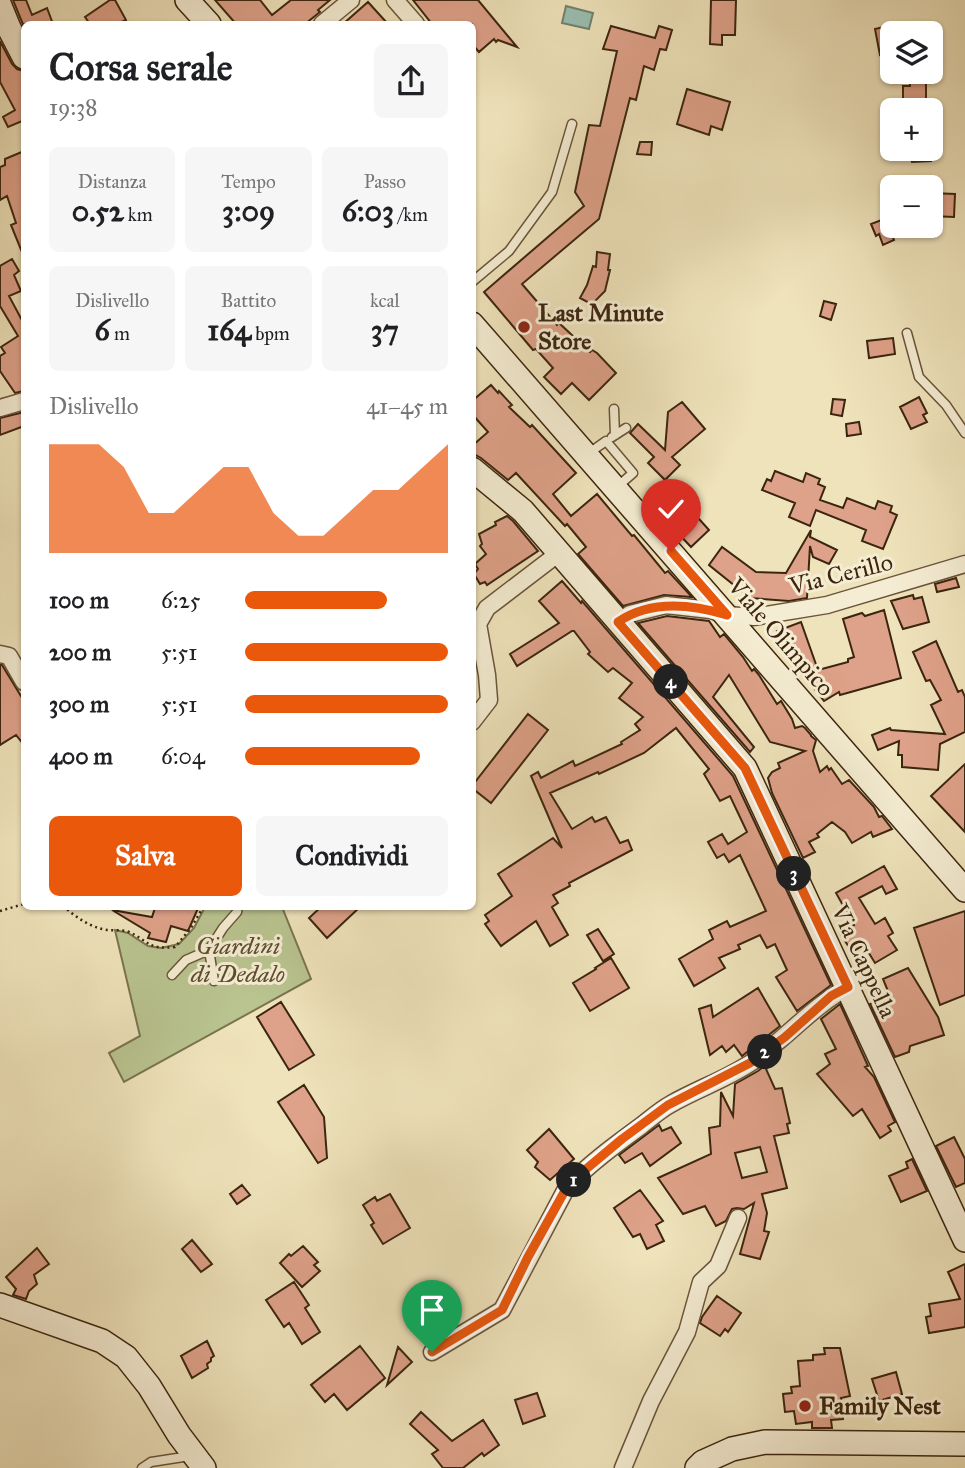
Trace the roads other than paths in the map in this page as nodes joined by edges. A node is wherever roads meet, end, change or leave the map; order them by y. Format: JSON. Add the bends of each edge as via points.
{"nodes":[{"id":1,"x":351,"y":0,"type":"edge"},
{"id":2,"x":395,"y":0,"type":"edge"},
{"id":3,"x":0,"y":6,"type":"edge"},
{"id":4,"x":326,"y":21,"type":"edge"},
{"id":5,"x":413,"y":21,"type":"edge"},
{"id":6,"x":21,"y":51,"type":"edge"},
{"id":7,"x":572,"y":124,"type":"dead end"},
{"id":8,"x":476,"y":279,"type":"edge"},
{"id":9,"x":476,"y":329,"type":"edge"},
{"id":10,"x":907,"y":333,"type":"dead end"},
{"id":11,"x":21,"y":402,"type":"edge"},
{"id":12,"x":0,"y":408,"type":"edge"},
{"id":13,"x":614,"y":409,"type":"dead end"},
{"id":14,"x":626,"y":428,"type":"dead end"},
{"id":15,"x":965,"y":433,"type":"edge"},
{"id":16,"x":615,"y":435,"type":"junction"},
{"id":17,"x":607,"y":441,"type":"junction"},
{"id":18,"x":586,"y":455,"type":"junction"},
{"id":19,"x":476,"y":472,"type":"edge"},
{"id":20,"x":616,"y":488,"type":"junction"},
{"id":21,"x":559,"y":553,"type":"junction"},
{"id":22,"x":965,"y":564,"type":"edge"},
{"id":23,"x":727,"y":615,"type":"junction"},
{"id":24,"x":618,"y":622,"type":"junction"},
{"id":25,"x":0,"y":654,"type":"edge"},
{"id":26,"x":21,"y":677,"type":"edge"},
{"id":27,"x":476,"y":717,"type":"edge"},
{"id":28,"x":965,"y":890,"type":"edge"},
{"id":29,"x":237,"y":910,"type":"edge"},
{"id":30,"x":209,"y":950,"type":"junction"},
{"id":31,"x":172,"y":975,"type":"dead end"},
{"id":32,"x":215,"y":981,"type":"dead end"},
{"id":33,"x":848,"y":987,"type":"junction"},
{"id":34,"x":738,"y":1218,"type":"dead end"},
{"id":35,"x":965,"y":1240,"type":"edge"},
{"id":36,"x":0,"y":1305,"type":"edge"},
{"id":37,"x":432,"y":1352,"type":"dead end"},
{"id":38,"x":965,"y":1444,"type":"edge"},
{"id":39,"x":198,"y":1462,"type":"edge"},
{"id":40,"x":142,"y":1468,"type":"edge"},
{"id":41,"x":623,"y":1468,"type":"edge"},
{"id":42,"x":697,"y":1468,"type":"edge"}],
"edges":[{"from":1,"to":4,"type":"street"},
{"from":2,"to":5,"type":"street"},
{"from":3,"to":6,"type":"street"},
{"from":7,"to":8,"type":"lane","via":[[552,192],[509,251]]},
{"from":9,"to":18,"type":"street","name":"Viale Olimpico"},
{"from":10,"to":15,"type":"lane","via":[[919,377]]},
{"from":11,"to":12,"type":"street"},
{"from":13,"to":16,"type":"lane"},
{"from":14,"to":16,"type":"lane"},
{"from":16,"to":17,"type":"lane"},
{"from":17,"to":18,"type":"lane"},
{"from":17,"to":20,"type":"lane","via":[[633,473]]},
{"from":18,"to":20,"type":"street","name":"Viale Olimpico"},
{"from":19,"to":21,"type":"street","name":"Via Cappella","via":[[523,510]]},
{"from":20,"to":23,"type":"street","name":"Viale Olimpico"},
{"from":21,"to":24,"type":"street","name":"Via Cappella"},
{"from":21,"to":27,"type":"street","via":[[487,608],[478,624],[489,700]]},
{"from":22,"to":23,"type":"street","name":"Via Cerillo","via":[[827,605],[754,617]]},
{"from":23,"to":24,"type":"street","name":"Via Cerillo","via":[[666,605],[630,614]]},
{"from":23,"to":28,"type":"street","name":"Viale Olimpico"},
{"from":24,"to":33,"type":"street","name":"Via Cappella","via":[[745,768]]},
{"from":25,"to":26,"type":"street","via":[[9,656]]},
{"from":29,"to":30,"type":"lane"},
{"from":30,"to":31,"type":"lane","via":[[186,960]]},
{"from":30,"to":32,"type":"lane"},
{"from":33,"to":35,"type":"street","name":"Via Cappella"},
{"from":33,"to":37,"type":"street","via":[[750,1063],[668,1105],[579,1175],[567,1187],[502,1310]]},
{"from":34,"to":41,"type":"street","via":[[718,1266],[701,1282],[687,1332]]},
{"from":36,"to":39,"type":"street","via":[[102,1341],[127,1357]]},
{"from":38,"to":42,"type":"street","via":[[765,1442],[732,1449]]},
{"from":39,"to":40,"type":"lane","via":[[151,1462]]}]}
